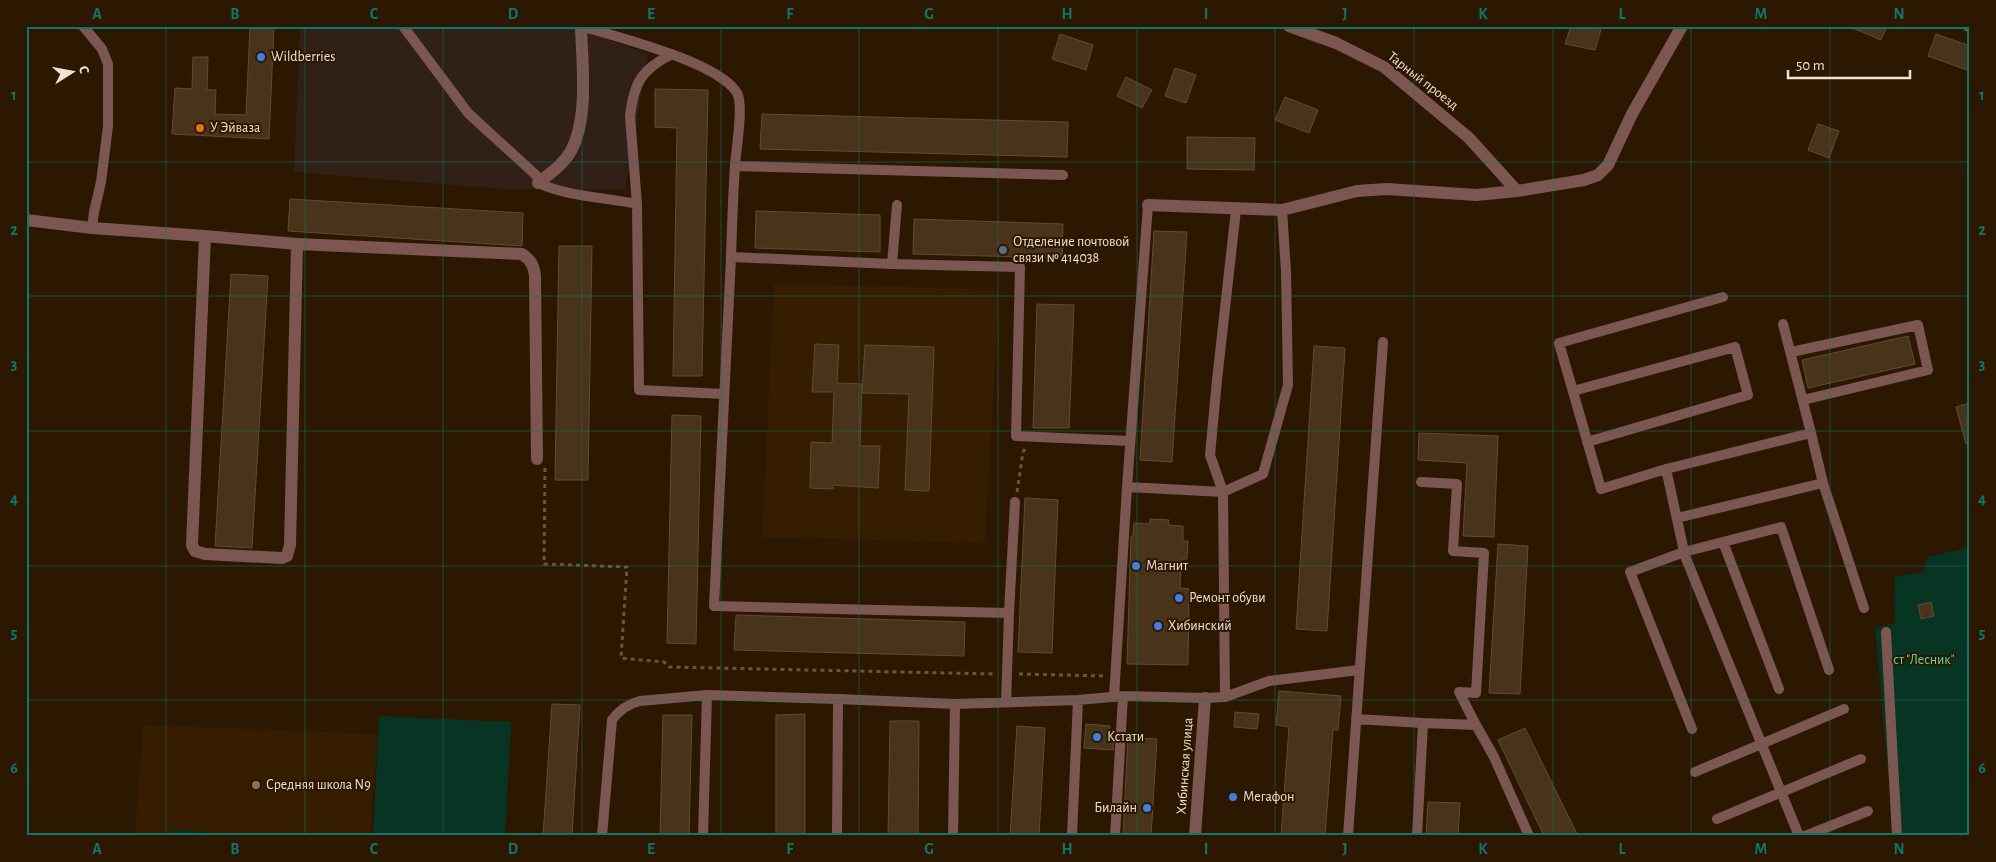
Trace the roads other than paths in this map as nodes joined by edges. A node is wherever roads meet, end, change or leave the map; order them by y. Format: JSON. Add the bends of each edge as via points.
{"nodes":[{"id":1,"x":83,"y":26,"type":"edge"},
{"id":2,"x":402,"y":26,"type":"edge"},
{"id":3,"x":581,"y":26,"type":"edge"},
{"id":4,"x":1289,"y":26,"type":"edge"},
{"id":5,"x":1680,"y":27,"type":"edge"},
{"id":6,"x":672,"y":54,"type":"junction"},
{"id":7,"x":735,"y":166,"type":"junction"},
{"id":8,"x":1062,"y":174,"type":"dead end"},
{"id":9,"x":538,"y":183,"type":"junction"},
{"id":10,"x":1517,"y":191,"type":"junction"},
{"id":11,"x":637,"y":204,"type":"junction"},
{"id":12,"x":897,"y":205,"type":"dead end"},
{"id":13,"x":1148,"y":205,"type":"joint"},
{"id":14,"x":1236,"y":210,"type":"junction"},
{"id":15,"x":1282,"y":210,"type":"junction"},
{"id":16,"x":26,"y":220,"type":"edge"},
{"id":17,"x":92,"y":228,"type":"junction"},
{"id":18,"x":205,"y":236,"type":"junction"},
{"id":19,"x":297,"y":244,"type":"junction"},
{"id":20,"x":731,"y":257,"type":"junction"},
{"id":21,"x":892,"y":264,"type":"junction"},
{"id":22,"x":1723,"y":297,"type":"dead end"},
{"id":23,"x":1783,"y":324,"type":"dead end"},
{"id":24,"x":1383,"y":342,"type":"dead end"},
{"id":25,"x":1791,"y":352,"type":"junction"},
{"id":26,"x":1572,"y":391,"type":"junction"},
{"id":27,"x":724,"y":394,"type":"junction"},
{"id":28,"x":1803,"y":400,"type":"junction"},
{"id":29,"x":1811,"y":432,"type":"junction"},
{"id":30,"x":1130,"y":442,"type":"junction"},
{"id":31,"x":1587,"y":442,"type":"junction"},
{"id":32,"x":537,"y":459,"type":"road end"},
{"id":33,"x":1666,"y":469,"type":"junction"},
{"id":34,"x":1421,"y":482,"type":"dead end"},
{"id":35,"x":1823,"y":483,"type":"junction"},
{"id":36,"x":1127,"y":487,"type":"junction"},
{"id":37,"x":1223,"y":492,"type":"junction"},
{"id":38,"x":1016,"y":502,"type":"road end"},
{"id":39,"x":1677,"y":518,"type":"junction"},
{"id":40,"x":1723,"y":542,"type":"junction"},
{"id":41,"x":1684,"y":552,"type":"junction"},
{"id":42,"x":1864,"y":608,"type":"dead end"},
{"id":43,"x":1009,"y":613,"type":"junction"},
{"id":44,"x":1886,"y":632,"type":"dead end"},
{"id":45,"x":1360,"y":670,"type":"junction"},
{"id":46,"x":1829,"y":670,"type":"dead end"},
{"id":47,"x":1779,"y":688,"type":"dead end"},
{"id":48,"x":707,"y":695,"type":"junction"},
{"id":49,"x":1119,"y":696,"type":"junction"},
{"id":50,"x":1224,"y":697,"type":"junction"},
{"id":51,"x":1205,"y":698,"type":"junction"},
{"id":52,"x":838,"y":699,"type":"junction"},
{"id":53,"x":1078,"y":700,"type":"junction"},
{"id":54,"x":1006,"y":703,"type":"junction"},
{"id":55,"x":955,"y":704,"type":"junction"},
{"id":56,"x":1844,"y":709,"type":"dead end"},
{"id":57,"x":1356,"y":719,"type":"junction"},
{"id":58,"x":1422,"y":723,"type":"junction"},
{"id":59,"x":1476,"y":725,"type":"junction"},
{"id":60,"x":1692,"y":729,"type":"dead end"},
{"id":61,"x":1761,"y":744,"type":"junction"},
{"id":62,"x":1861,"y":759,"type":"dead end"},
{"id":63,"x":1695,"y":772,"type":"dead end"},
{"id":64,"x":1781,"y":792,"type":"junction"},
{"id":65,"x":1868,"y":811,"type":"dead end"},
{"id":66,"x":1717,"y":819,"type":"dead end"},
{"id":67,"x":602,"y":836,"type":"edge"},
{"id":68,"x":703,"y":836,"type":"edge"},
{"id":69,"x":837,"y":836,"type":"edge"},
{"id":70,"x":953,"y":836,"type":"edge"},
{"id":71,"x":1072,"y":836,"type":"edge"},
{"id":72,"x":1115,"y":836,"type":"edge"},
{"id":73,"x":1196,"y":836,"type":"edge"},
{"id":74,"x":1348,"y":836,"type":"edge"},
{"id":75,"x":1417,"y":836,"type":"edge"},
{"id":76,"x":1529,"y":836,"type":"edge"},
{"id":77,"x":1800,"y":836,"type":"edge"},
{"id":78,"x":1805,"y":836,"type":"edge"},
{"id":79,"x":1898,"y":836,"type":"edge"}],
"edges":[{"from":1,"to":17,"type":"lane","via":[[102,49],[108,64],[108,126]]},
{"from":2,"to":9,"type":"lane","via":[[468,113],[538,177]]},
{"from":3,"to":6,"type":"lane"},
{"from":3,"to":9,"type":"street","via":[[583,82],[576,138],[559,166]]},
{"from":4,"to":10,"type":"street","name":"Тарный проезд","via":[[1336,43],[1384,67],[1469,138]]},
{"from":5,"to":10,"type":"street","via":[[1608,165],[1598,175],[1584,180]]},
{"from":6,"to":7,"type":"lane","via":[[718,75],[729,82],[739,95]]},
{"from":6,"to":11,"type":"lane","via":[[655,62],[643,73],[631,105]]},
{"from":7,"to":8,"type":"lane"},
{"from":7,"to":20,"type":"lane"},
{"from":9,"to":11,"type":"lane","via":[[554,190]]},
{"from":10,"to":15,"type":"street","via":[[1476,195],[1372,190]]},
{"from":11,"to":27,"type":"lane","via":[[639,390]]},
{"from":12,"to":21,"type":"lane"},
{"from":13,"to":14,"type":"street"},
{"from":13,"to":30,"type":"lane"},
{"from":14,"to":15,"type":"street"},
{"from":14,"to":37,"type":"lane","via":[[1210,455]]},
{"from":15,"to":37,"type":"lane","via":[[1288,385],[1263,474]]},
{"from":16,"to":17,"type":"street"},
{"from":17,"to":18,"type":"street"},
{"from":18,"to":19,"type":"street"},
{"from":18,"to":19,"type":"street","via":[[192,539],[195,551],[205,554],[277,559],[287,556],[289,551]]},
{"from":19,"to":32,"type":"street","via":[[522,254],[527,257],[532,262],[535,276]]},
{"from":20,"to":21,"type":"lane"},
{"from":20,"to":27,"type":"lane"},
{"from":21,"to":30,"type":"lane","via":[[1020,267],[1016,436]]},
{"from":22,"to":26,"type":"lane","via":[[1559,343]]},
{"from":23,"to":25,"type":"lane"},
{"from":24,"to":45,"type":"lane"},
{"from":25,"to":28,"type":"lane"},
{"from":25,"to":28,"type":"lane","via":[[1918,326],[1928,370]]},
{"from":26,"to":31,"type":"lane"},
{"from":26,"to":31,"type":"lane","via":[[1736,347],[1748,395]]},
{"from":27,"to":43,"type":"lane","via":[[714,606]]},
{"from":28,"to":29,"type":"lane"},
{"from":29,"to":33,"type":"lane"},
{"from":29,"to":35,"type":"lane"},
{"from":30,"to":36,"type":"lane"},
{"from":31,"to":33,"type":"lane","via":[[1601,489]]},
{"from":33,"to":39,"type":"lane"},
{"from":34,"to":59,"type":"lane","via":[[1457,484],[1453,551],[1484,553],[1476,693],[1459,692]]},
{"from":35,"to":39,"type":"lane"},
{"from":35,"to":42,"type":"lane"},
{"from":36,"to":37,"type":"lane"},
{"from":36,"to":49,"type":"lane","via":[[1115,676]]},
{"from":37,"to":50,"type":"lane"},
{"from":38,"to":43,"type":"lane"},
{"from":39,"to":41,"type":"lane"},
{"from":40,"to":41,"type":"lane"},
{"from":40,"to":46,"type":"lane","via":[[1781,527]]},
{"from":40,"to":47,"type":"lane"},
{"from":41,"to":60,"type":"lane","via":[[1630,572]]},
{"from":41,"to":61,"type":"lane"},
{"from":43,"to":54,"type":"lane"},
{"from":44,"to":79,"type":"lane"},
{"from":45,"to":50,"type":"lane","via":[[1268,681]]},
{"from":45,"to":57,"type":"lane"},
{"from":48,"to":52,"type":"lane"},
{"from":48,"to":67,"type":"lane","via":[[640,701],[617,713],[612,720]]},
{"from":48,"to":68,"type":"lane"},
{"from":49,"to":51,"type":"lane"},
{"from":49,"to":53,"type":"lane"},
{"from":49,"to":72,"type":"lane"},
{"from":50,"to":51,"type":"lane"},
{"from":51,"to":73,"type":"street","name":"Хибинская улица"},
{"from":52,"to":55,"type":"lane"},
{"from":52,"to":69,"type":"lane"},
{"from":53,"to":54,"type":"lane"},
{"from":53,"to":71,"type":"lane"},
{"from":54,"to":55,"type":"lane"},
{"from":55,"to":70,"type":"lane"},
{"from":56,"to":61,"type":"lane"},
{"from":57,"to":58,"type":"lane"},
{"from":57,"to":74,"type":"lane"},
{"from":58,"to":59,"type":"lane"},
{"from":58,"to":75,"type":"lane"},
{"from":59,"to":76,"type":"lane"},
{"from":61,"to":63,"type":"lane"},
{"from":61,"to":64,"type":"lane"},
{"from":62,"to":64,"type":"lane"},
{"from":64,"to":66,"type":"lane"},
{"from":64,"to":77,"type":"lane"},
{"from":65,"to":78,"type":"lane"}]}
